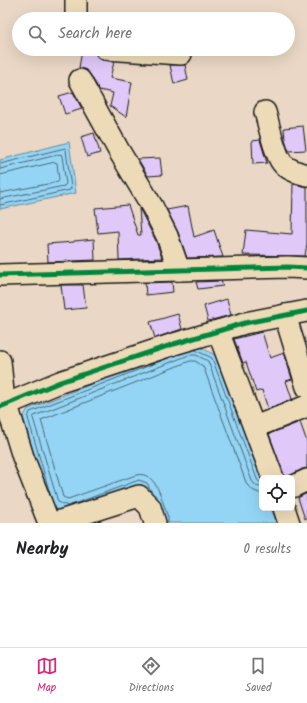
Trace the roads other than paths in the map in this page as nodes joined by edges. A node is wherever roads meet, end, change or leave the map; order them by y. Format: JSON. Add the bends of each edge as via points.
{"nodes":[{"id":1,"x":76,"y":0,"type":"edge"},
{"id":2,"x":76,"y":12,"type":"edge"},
{"id":3,"x":80,"y":80,"type":"dead end"},
{"id":4,"x":265,"y":112,"type":"dead end"},
{"id":5,"x":307,"y":175,"type":"edge"},
{"id":6,"x":307,"y":268,"type":"edge"},
{"id":7,"x":179,"y":270,"type":"junction"},
{"id":8,"x":0,"y":275,"type":"edge"},
{"id":9,"x":307,"y":311,"type":"edge"},
{"id":10,"x":285,"y":315,"type":"junction"},
{"id":11,"x":218,"y":331,"type":"junction"},
{"id":12,"x":0,"y":361,"type":"edge"},
{"id":13,"x":307,"y":388,"type":"edge"},
{"id":14,"x":3,"y":406,"type":"edge"},
{"id":15,"x":307,"y":406,"type":"edge"},
{"id":16,"x":255,"y":427,"type":"junction"},
{"id":17,"x":272,"y":475,"type":"edge"},
{"id":18,"x":307,"y":480,"type":"edge"},
{"id":19,"x":295,"y":486,"type":"edge"},
{"id":20,"x":285,"y":511,"type":"edge"},
{"id":21,"x":49,"y":523,"type":"edge"},
{"id":22,"x":54,"y":523,"type":"edge"},
{"id":23,"x":155,"y":523,"type":"edge"},
{"id":24,"x":289,"y":523,"type":"edge"}],
"edges":[{"from":1,"to":2,"type":"street"},
{"from":3,"to":7,"type":"street","via":[[118,151],[153,208],[167,236]]},
{"from":4,"to":5,"type":"street","via":[[283,164],[295,172]]},
{"from":6,"to":7,"type":"street"},
{"from":7,"to":8,"type":"street"},
{"from":9,"to":10,"type":"street"},
{"from":10,"to":11,"type":"street"},
{"from":10,"to":13,"type":"street"},
{"from":11,"to":14,"type":"street","via":[[60,382]]},
{"from":11,"to":16,"type":"street"},
{"from":12,"to":14,"type":"street"},
{"from":14,"to":21,"type":"street"},
{"from":15,"to":16,"type":"street"},
{"from":16,"to":17,"type":"street"},
{"from":18,"to":19,"type":"street"},
{"from":20,"to":24,"type":"street"},
{"from":22,"to":23,"type":"street","via":[[139,496],[150,507]]}]}
